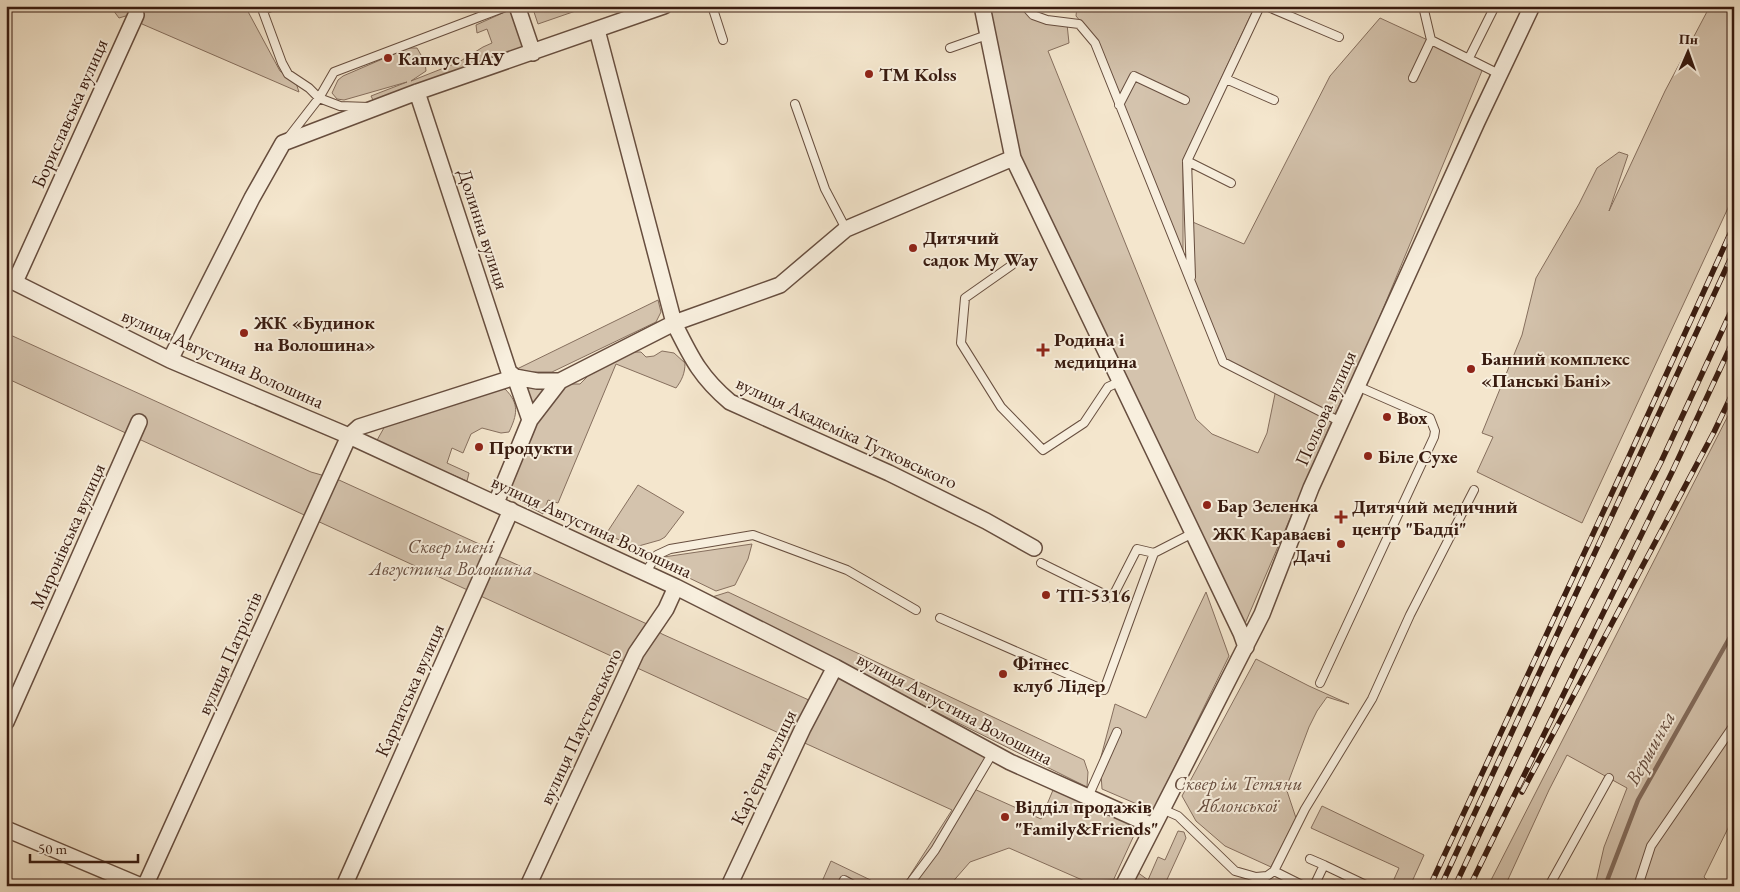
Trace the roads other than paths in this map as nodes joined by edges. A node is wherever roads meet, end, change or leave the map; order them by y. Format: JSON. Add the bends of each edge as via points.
{"nodes":[{"id":1,"x":274,"y":6,"type":"edge"},
{"id":2,"x":508,"y":6,"type":"edge"},
{"id":3,"x":517,"y":6,"type":"edge"},
{"id":4,"x":664,"y":6,"type":"edge"},
{"id":5,"x":712,"y":6,"type":"edge"},
{"id":6,"x":982,"y":6,"type":"edge"},
{"id":7,"x":1025,"y":6,"type":"edge"},
{"id":8,"x":1260,"y":6,"type":"edge"},
{"id":9,"x":1266,"y":6,"type":"edge"},
{"id":10,"x":1423,"y":6,"type":"edge"},
{"id":11,"x":1495,"y":6,"type":"edge"},
{"id":12,"x":1532,"y":6,"type":"edge"},
{"id":13,"x":262,"y":8,"type":"edge"},
{"id":14,"x":136,"y":15,"type":"dead end"},
{"id":15,"x":597,"y":30,"type":"junction"},
{"id":16,"x":987,"y":35,"type":"junction"},
{"id":17,"x":1339,"y":37,"type":"dead end"},
{"id":18,"x":723,"y":40,"type":"dead end"},
{"id":19,"x":1431,"y":40,"type":"junction"},
{"id":20,"x":950,"y":48,"type":"dead end"},
{"id":21,"x":533,"y":52,"type":"junction"},
{"id":22,"x":1469,"y":58,"type":"junction"},
{"id":23,"x":1499,"y":74,"type":"junction"},
{"id":24,"x":1413,"y":78,"type":"dead end"},
{"id":25,"x":1226,"y":79,"type":"junction"},
{"id":26,"x":417,"y":92,"type":"junction"},
{"id":27,"x":319,"y":98,"type":"junction"},
{"id":28,"x":1185,"y":100,"type":"dead end"},
{"id":29,"x":1274,"y":100,"type":"dead end"},
{"id":30,"x":795,"y":104,"type":"dead end"},
{"id":31,"x":1120,"y":105,"type":"junction"},
{"id":32,"x":378,"y":107,"type":"junction"},
{"id":33,"x":283,"y":143,"type":"junction"},
{"id":34,"x":1013,"y":158,"type":"junction"},
{"id":35,"x":1187,"y":161,"type":"junction"},
{"id":36,"x":1231,"y":183,"type":"dead end"},
{"id":37,"x":846,"y":229,"type":"junction"},
{"id":38,"x":1012,"y":265,"type":"dead end"},
{"id":39,"x":10,"y":280,"type":"edge"},
{"id":40,"x":1191,"y":284,"type":"junction"},
{"id":41,"x":674,"y":323,"type":"junction"},
{"id":42,"x":170,"y":360,"type":"junction"},
{"id":43,"x":516,"y":377,"type":"junction"},
{"id":44,"x":560,"y":381,"type":"junction"},
{"id":45,"x":1121,"y":381,"type":"junction"},
{"id":46,"x":1357,"y":386,"type":"junction"},
{"id":47,"x":530,"y":420,"type":"junction"},
{"id":48,"x":140,"y":422,"type":"dead end"},
{"id":49,"x":1341,"y":422,"type":"junction"},
{"id":50,"x":349,"y":436,"type":"junction"},
{"id":51,"x":1474,"y":490,"type":"dead end"},
{"id":52,"x":496,"y":503,"type":"junction"},
{"id":53,"x":511,"y":510,"type":"junction"},
{"id":54,"x":1193,"y":533,"type":"junction"},
{"id":55,"x":1034,"y":548,"type":"dead end"},
{"id":56,"x":1154,"y":553,"type":"junction"},
{"id":57,"x":1041,"y":563,"type":"dead end"},
{"id":58,"x":645,"y":573,"type":"junction"},
{"id":59,"x":676,"y":587,"type":"junction"},
{"id":60,"x":916,"y":610,"type":"dead end"},
{"id":61,"x":940,"y":618,"type":"dead end"},
{"id":62,"x":1246,"y":647,"type":"junction"},
{"id":63,"x":835,"y":667,"type":"junction"},
{"id":64,"x":1320,"y":683,"type":"dead end"},
{"id":65,"x":6,"y":722,"type":"edge"},
{"id":66,"x":1734,"y":725,"type":"edge"},
{"id":67,"x":1117,"y":732,"type":"dead end"},
{"id":68,"x":992,"y":754,"type":"junction"},
{"id":69,"x":1609,"y":778,"type":"dead end"},
{"id":70,"x":1088,"y":796,"type":"junction"},
{"id":71,"x":1162,"y":809,"type":"junction"},
{"id":72,"x":1153,"y":826,"type":"junction"},
{"id":73,"x":6,"y":829,"type":"edge"},
{"id":74,"x":1310,"y":859,"type":"dead end"},
{"id":75,"x":1324,"y":865,"type":"junction"},
{"id":76,"x":1274,"y":871,"type":"junction"},
{"id":77,"x":1126,"y":885,"type":"edge"},
{"id":78,"x":143,"y":886,"type":"edge"},
{"id":79,"x":344,"y":886,"type":"edge"},
{"id":80,"x":528,"y":886,"type":"edge"},
{"id":81,"x":729,"y":886,"type":"edge"},
{"id":82,"x":841,"y":886,"type":"edge"},
{"id":83,"x":854,"y":886,"type":"edge"},
{"id":84,"x":908,"y":886,"type":"edge"},
{"id":85,"x":1076,"y":886,"type":"edge"},
{"id":86,"x":1304,"y":886,"type":"edge"},
{"id":87,"x":1314,"y":886,"type":"edge"},
{"id":88,"x":1368,"y":886,"type":"edge"},
{"id":89,"x":1549,"y":886,"type":"edge"},
{"id":90,"x":1638,"y":886,"type":"edge"}],
"edges":[{"from":1,"to":13,"type":"lane"},
{"from":2,"to":27,"type":"lane","via":[[334,72]]},
{"from":3,"to":21,"type":"street"},
{"from":4,"to":15,"type":"street"},
{"from":5,"to":18,"type":"lane"},
{"from":6,"to":16,"type":"street"},
{"from":7,"to":31,"type":"lane","via":[[1034,15],[1047,20],[1079,24],[1095,43]]},
{"from":8,"to":25,"type":"lane"},
{"from":9,"to":17,"type":"lane"},
{"from":10,"to":19,"type":"lane"},
{"from":11,"to":22,"type":"lane"},
{"from":12,"to":23,"type":"street","name":"Польова вулиця"},
{"from":13,"to":27,"type":"lane","via":[[288,74]]},
{"from":14,"to":39,"type":"street","name":"Бориславська вулиця"},
{"from":15,"to":21,"type":"street"},
{"from":15,"to":41,"type":"street","name":"вулиця Академіка Тутковського"},
{"from":16,"to":20,"type":"lane"},
{"from":16,"to":34,"type":"street"},
{"from":19,"to":22,"type":"lane"},
{"from":19,"to":24,"type":"lane"},
{"from":21,"to":26,"type":"street"},
{"from":22,"to":23,"type":"lane"},
{"from":23,"to":46,"type":"street","name":"Польова вулиця"},
{"from":25,"to":29,"type":"lane"},
{"from":25,"to":35,"type":"lane"},
{"from":26,"to":32,"type":"street"},
{"from":26,"to":43,"type":"street","name":"Долинна вулиця","via":[[509,372]]},
{"from":27,"to":32,"type":"lane","via":[[340,106]]},
{"from":27,"to":33,"type":"lane"},
{"from":28,"to":31,"type":"lane","via":[[1134,76]]},
{"from":30,"to":37,"type":"lane","via":[[825,189]]},
{"from":31,"to":40,"type":"lane"},
{"from":32,"to":33,"type":"street"},
{"from":33,"to":42,"type":"street"},
{"from":34,"to":37,"type":"street"},
{"from":34,"to":45,"type":"street"},
{"from":35,"to":36,"type":"lane"},
{"from":35,"to":40,"type":"lane"},
{"from":37,"to":41,"type":"street","via":[[780,284]]},
{"from":38,"to":45,"type":"lane","via":[[965,298],[961,343],[1001,407],[1043,450],[1084,423],[1108,387]]},
{"from":39,"to":42,"type":"street","name":"вулиця Августина Волошина"},
{"from":40,"to":49,"type":"lane","via":[[1223,362]]},
{"from":41,"to":44,"type":"street"},
{"from":41,"to":55,"type":"street","name":"вулиця Академіка Тутковського","via":[[691,358],[711,386],[730,402],[889,473]]},
{"from":42,"to":50,"type":"street","name":"вулиця Августина Волошина"},
{"from":43,"to":44,"type":"street"},
{"from":43,"to":47,"type":"street","name":"Долинна вулиця"},
{"from":43,"to":50,"type":"street","via":[[359,427]]},
{"from":44,"to":47,"type":"street"},
{"from":45,"to":54,"type":"street"},
{"from":46,"to":49,"type":"street","name":"Польова вулиця"},
{"from":46,"to":64,"type":"lane","via":[[1430,418],[1435,431]]},
{"from":47,"to":52,"type":"street"},
{"from":48,"to":65,"type":"street","name":"Миронівська вулиця"},
{"from":49,"to":62,"type":"street","name":"Польова вулиця"},
{"from":50,"to":52,"type":"street","name":"вулиця Августина Волошина"},
{"from":50,"to":78,"type":"street","name":"вулиця Патріотів"},
{"from":51,"to":76,"type":"lane","via":[[1410,615],[1372,699],[1305,809]]},
{"from":52,"to":53,"type":"street","name":"вулиця Августина Волошина"},
{"from":53,"to":58,"type":"street","name":"вулиця Августина Волошина"},
{"from":53,"to":79,"type":"street","name":"Карпатська вулиця"},
{"from":54,"to":56,"type":"lane"},
{"from":54,"to":62,"type":"street"},
{"from":56,"to":57,"type":"lane","via":[[1136,549],[1112,598]]},
{"from":56,"to":61,"type":"lane","via":[[1104,690]]},
{"from":58,"to":59,"type":"street","name":"вулиця Августина Волошина"},
{"from":58,"to":60,"type":"lane","via":[[657,555],[670,549],[753,535],[847,570]]},
{"from":59,"to":63,"type":"street","name":"вулиця Августина Волошина"},
{"from":59,"to":80,"type":"street","name":"вулиця Паустовського","via":[[666,609],[636,652]]},
{"from":62,"to":71,"type":"street","name":"Польова вулиця"},
{"from":63,"to":68,"type":"street","name":"вулиця Августина Волошина"},
{"from":63,"to":81,"type":"street","name":"Карʼєрна вулиця"},
{"from":66,"to":90,"type":"lane","via":[[1652,846]]},
{"from":67,"to":70,"type":"lane"},
{"from":68,"to":70,"type":"street","name":"вулиця Августина Волошина"},
{"from":68,"to":84,"type":"lane","via":[[935,850]]},
{"from":69,"to":89,"type":"lane"},
{"from":70,"to":72,"type":"street","name":"вулиця Августина Волошина"},
{"from":71,"to":72,"type":"street","name":"Польова вулиця"},
{"from":71,"to":76,"type":"lane","via":[[1178,816],[1235,871],[1256,877],[1267,876]]},
{"from":72,"to":77,"type":"street","name":"Польова вулиця"},
{"from":73,"to":78,"type":"street"},
{"from":74,"to":75,"type":"lane"},
{"from":75,"to":87,"type":"lane"},
{"from":75,"to":88,"type":"lane"},
{"from":76,"to":86,"type":"lane"},
{"from":77,"to":85,"type":"lane"},
{"from":82,"to":83,"type":"lane","via":[[844,880]]}]}
